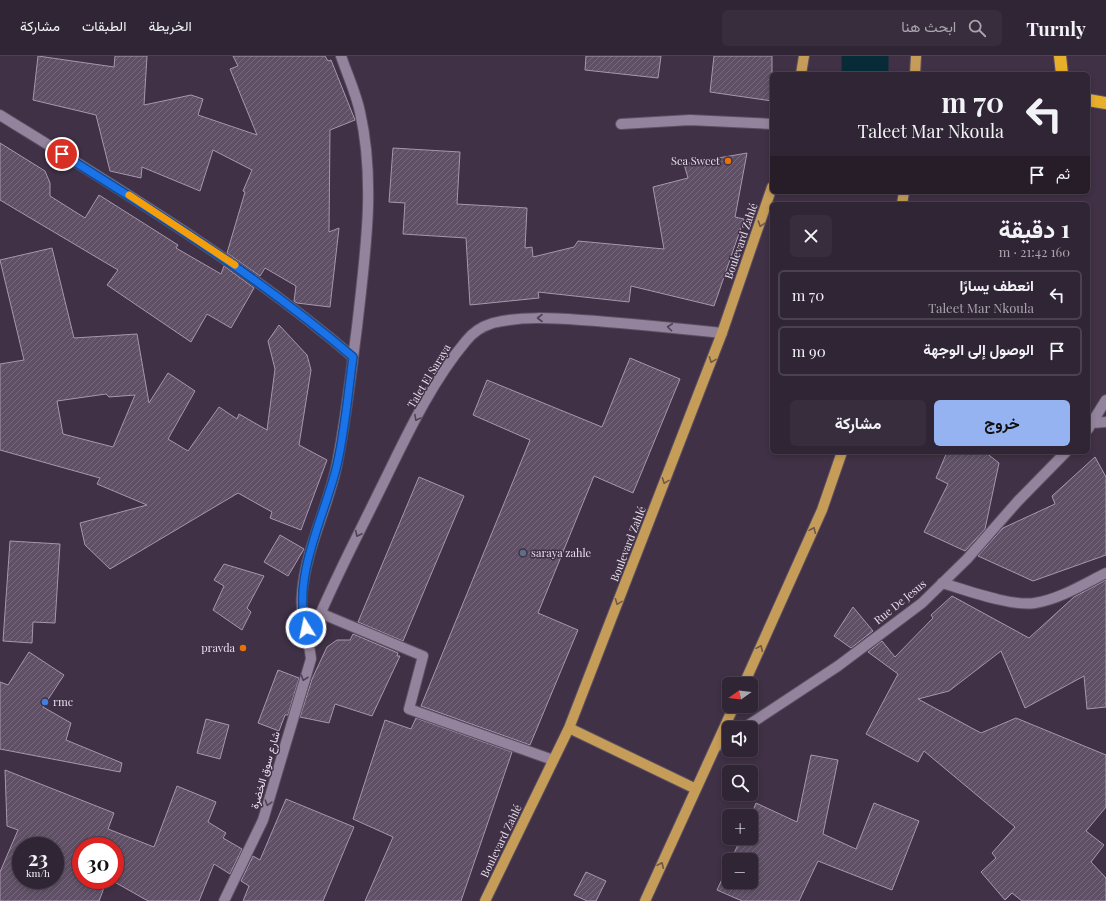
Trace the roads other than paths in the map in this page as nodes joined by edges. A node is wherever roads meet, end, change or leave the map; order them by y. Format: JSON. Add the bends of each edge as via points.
{"nodes":[{"id":1,"x":341,"y":56,"type":"edge"},
{"id":2,"x":804,"y":56,"type":"edge"},
{"id":3,"x":916,"y":56,"type":"edge"},
{"id":4,"x":1060,"y":56,"type":"edge"},
{"id":5,"x":801,"y":72,"type":"edge"},
{"id":6,"x":915,"y":72,"type":"edge"},
{"id":7,"x":1062,"y":72,"type":"edge"},
{"id":8,"x":1090,"y":100,"type":"edge"},
{"id":9,"x":1106,"y":103,"type":"edge"},
{"id":10,"x":0,"y":115,"type":"edge"},
{"id":11,"x":622,"y":124,"type":"dead end"},
{"id":12,"x":770,"y":124,"type":"edge"},
{"id":13,"x":770,"y":193,"type":"edge"},
{"id":14,"x":722,"y":334,"type":"junction"},
{"id":15,"x":353,"y":357,"type":"junction"},
{"id":16,"x":1106,"y":400,"type":"edge"},
{"id":17,"x":1106,"y":422,"type":"edge"},
{"id":18,"x":1090,"y":426,"type":"edge"},
{"id":19,"x":841,"y":454,"type":"edge"},
{"id":20,"x":1064,"y":454,"type":"edge"},
{"id":21,"x":1106,"y":573,"type":"edge"},
{"id":22,"x":942,"y":583,"type":"junction"},
{"id":23,"x":320,"y":613,"type":"junction"},
{"id":24,"x":309,"y":641,"type":"junction"},
{"id":25,"x":747,"y":677,"type":"edge"},
{"id":26,"x":731,"y":713,"type":"edge"},
{"id":27,"x":755,"y":721,"type":"edge"},
{"id":28,"x":569,"y":728,"type":"junction"},
{"id":29,"x":722,"y":743,"type":"edge"},
{"id":30,"x":716,"y":747,"type":"junction"},
{"id":31,"x":553,"y":760,"type":"junction"},
{"id":32,"x":696,"y":789,"type":"junction"},
{"id":33,"x":224,"y":901,"type":"edge"},
{"id":34,"x":485,"y":901,"type":"edge"},
{"id":35,"x":645,"y":901,"type":"edge"}],
"edges":[{"from":1,"to":15,"type":"street","name":"شارع سوق الخضرة","via":[[360,111],[368,187],[368,229]]},
{"from":2,"to":5,"type":"main road"},
{"from":3,"to":6,"type":"main road"},
{"from":4,"to":7,"type":"highway"},
{"from":8,"to":9,"type":"highway"},
{"from":10,"to":15,"type":"street","via":[[136,200],[254,279]]},
{"from":11,"to":12,"type":"street","via":[[690,120]]},
{"from":13,"to":14,"type":"main road","name":"Boulevard Zahlé","one_way":true},
{"from":14,"to":23,"type":"street","name":"Talet El Saraya","one_way":true,"via":[[635,323],[540,318],[500,322],[478,329],[466,339],[450,361],[428,398],[395,459]]},
{"from":14,"to":28,"type":"main road","name":"Boulevard Zahlé","one_way":true},
{"from":15,"to":24,"type":"street","name":"شارع سوق الخضرة","via":[[337,466],[314,539],[302,595],[302,614]]},
{"from":16,"to":18,"type":"street"},
{"from":17,"to":18,"type":"street"},
{"from":25,"to":19,"type":"main road","one_way":true,"via":[[822,510]]},
{"from":20,"to":22,"type":"street","name":"Rue De Jesus","via":[[1018,501],[968,559]]},
{"from":21,"to":22,"type":"street","via":[[1067,592],[1034,604],[1014,603]]},
{"from":22,"to":27,"type":"street","name":"Rue De Jesus","via":[[922,603],[838,666]]},
{"from":23,"to":24,"type":"street","name":"Talet El Saraya"},
{"from":23,"to":31,"type":"street","via":[[423,656],[409,709]]},
{"from":24,"to":33,"type":"street","name":"شارع سوق الخضرة","one_way":true,"via":[[311,659],[263,820]]},
{"from":26,"to":30,"type":"main road"},
{"from":28,"to":31,"type":"main road","name":"Boulevard Zahlé"},
{"from":28,"to":32,"type":"main road"},
{"from":29,"to":30,"type":"street"},
{"from":30,"to":32,"type":"main road"},
{"from":31,"to":34,"type":"main road","name":"Boulevard Zahlé"},
{"from":35,"to":32,"type":"main road","one_way":true}]}
